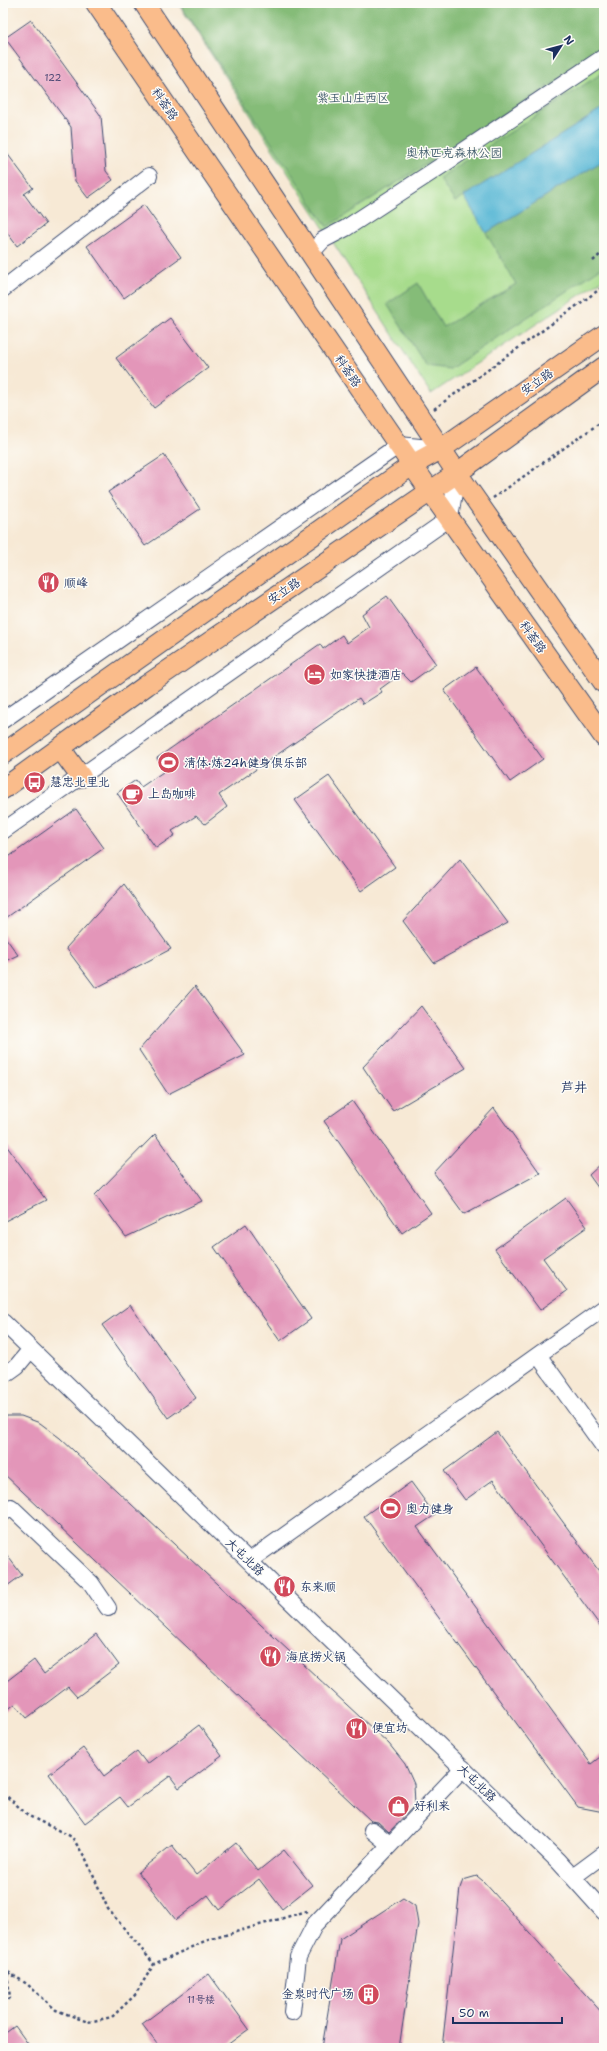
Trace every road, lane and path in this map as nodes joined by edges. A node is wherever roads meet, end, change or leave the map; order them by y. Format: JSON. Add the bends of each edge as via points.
{"nodes":[{"id":1,"x":96,"y":3,"type":"edge"},
{"id":2,"x":144,"y":3,"type":"edge"},
{"id":3,"x":604,"y":57,"type":"edge"},
{"id":4,"x":149,"y":176,"type":"dead end"},
{"id":5,"x":604,"y":251,"type":"edge"},
{"id":6,"x":311,"y":253,"type":"junction"},
{"id":7,"x":593,"y":261,"type":"dead end"},
{"id":8,"x":604,"y":286,"type":"edge"},
{"id":9,"x":3,"y":289,"type":"edge"},
{"id":10,"x":604,"y":327,"type":"edge"},
{"id":11,"x":604,"y":335,"type":"edge"},
{"id":12,"x":574,"y":356,"type":"junction"},
{"id":13,"x":604,"y":367,"type":"edge"},
{"id":14,"x":604,"y":375,"type":"edge"},
{"id":15,"x":566,"y":394,"type":"junction"},
{"id":16,"x":421,"y":418,"type":"junction"},
{"id":17,"x":604,"y":420,"type":"edge"},
{"id":18,"x":399,"y":445,"type":"junction"},
{"id":19,"x":441,"y":449,"type":"junction"},
{"id":20,"x":412,"y":465,"type":"junction"},
{"id":21,"x":456,"y":473,"type":"junction"},
{"id":22,"x":430,"y":491,"type":"junction"},
{"id":23,"x":480,"y":507,"type":"junction"},
{"id":24,"x":450,"y":518,"type":"junction"},
{"id":25,"x":604,"y":683,"type":"edge"},
{"id":26,"x":3,"y":720,"type":"edge"},
{"id":27,"x":604,"y":737,"type":"edge"},
{"id":28,"x":60,"y":748,"type":"junction"},
{"id":29,"x":3,"y":754,"type":"edge"},
{"id":30,"x":81,"y":777,"type":"junction"},
{"id":31,"x":3,"y":789,"type":"edge"},
{"id":32,"x":3,"y":831,"type":"edge"},
{"id":33,"x":604,"y":1308,"type":"edge"},
{"id":34,"x":3,"y":1322,"type":"edge"},
{"id":35,"x":31,"y":1349,"type":"junction"},
{"id":36,"x":538,"y":1355,"type":"junction"},
{"id":37,"x":3,"y":1363,"type":"edge"},
{"id":38,"x":3,"y":1376,"type":"edge"},
{"id":39,"x":604,"y":1447,"type":"edge"},
{"id":40,"x":3,"y":1513,"type":"edge"},
{"id":41,"x":249,"y":1562,"type":"junction"},
{"id":42,"x":108,"y":1608,"type":"dead end"},
{"id":43,"x":463,"y":1768,"type":"junction"},
{"id":44,"x":3,"y":1793,"type":"edge"},
{"id":45,"x":372,"y":1830,"type":"dead end"},
{"id":46,"x":390,"y":1845,"type":"junction"},
{"id":47,"x":604,"y":1854,"type":"edge"},
{"id":48,"x":573,"y":1877,"type":"junction"},
{"id":49,"x":310,"y":1910,"type":"dead end"},
{"id":50,"x":604,"y":1912,"type":"edge"},
{"id":51,"x":154,"y":1964,"type":"junction"},
{"id":52,"x":3,"y":1969,"type":"edge"},
{"id":53,"x":7,"y":1972,"type":"junction"},
{"id":54,"x":3,"y":2003,"type":"edge"},
{"id":55,"x":292,"y":2012,"type":"dead end"}],
"edges":[{"from":1,"to":18,"type":"main road","name":"科荟路"},
{"from":2,"to":6,"type":"main road"},
{"from":3,"to":6,"type":"street","via":[[346,228],[323,240]]},
{"from":4,"to":9,"type":"street"},
{"from":5,"to":7,"type":"path"},
{"from":6,"to":16,"type":"main road"},
{"from":8,"to":16,"type":"path"},
{"from":10,"to":12,"type":"street","name":"安立路"},
{"from":11,"to":12,"type":"main road","name":"安立路"},
{"from":12,"to":19,"type":"main road","name":"安立路"},
{"from":13,"to":15,"type":"main road","name":"安立路"},
{"from":14,"to":15,"type":"street","name":"安立路"},
{"from":15,"to":21,"type":"main road","name":"安立路"},
{"from":16,"to":19,"type":"main road"},
{"from":17,"to":23,"type":"path"},
{"from":18,"to":19,"type":"street"},
{"from":18,"to":20,"type":"main road","name":"科荟路"},
{"from":18,"to":26,"type":"street"},
{"from":19,"to":20,"type":"main road","name":"安立路"},
{"from":19,"to":21,"type":"main road"},
{"from":20,"to":22,"type":"main road","name":"科荟路"},
{"from":20,"to":29,"type":"main road","name":"安立路"},
{"from":21,"to":22,"type":"main road","name":"安立路"},
{"from":21,"to":23,"type":"main road"},
{"from":21,"to":24,"type":"street"},
{"from":22,"to":24,"type":"main road","name":"科荟路"},
{"from":22,"to":28,"type":"main road","name":"安立路","via":[[147,684]]},
{"from":23,"to":25,"type":"main road"},
{"from":24,"to":27,"type":"main road","name":"科荟路"},
{"from":24,"to":30,"type":"street"},
{"from":28,"to":30,"type":"main road"},
{"from":28,"to":31,"type":"main road","name":"安立路"},
{"from":30,"to":32,"type":"street"},
{"from":33,"to":36,"type":"street"},
{"from":34,"to":35,"type":"street","name":"大屯北路"},
{"from":35,"to":37,"type":"street"},
{"from":35,"to":38,"type":"street","via":[[17,1366]]},
{"from":35,"to":41,"type":"street","name":"大屯北路"},
{"from":36,"to":39,"type":"street"},
{"from":36,"to":41,"type":"street"},
{"from":40,"to":42,"type":"street","via":[[11,1507],[91,1583]]},
{"from":41,"to":43,"type":"street","name":"大屯北路"},
{"from":43,"to":46,"type":"street"},
{"from":43,"to":48,"type":"street","name":"大屯北路"},
{"from":44,"to":51,"type":"path","via":[[29,1816],[72,1837],[86,1858],[108,1909]]},
{"from":45,"to":46,"type":"street"},
{"from":46,"to":55,"type":"street","via":[[315,1924],[298,1957]]},
{"from":47,"to":48,"type":"street"},
{"from":48,"to":50,"type":"street","name":"大屯北路"},
{"from":49,"to":51,"type":"path","via":[[205,1941]]},
{"from":51,"to":53,"type":"path","via":[[135,1995],[112,2017],[88,2022],[56,2010],[27,1984]]},
{"from":52,"to":53,"type":"path"},
{"from":53,"to":54,"type":"path","via":[[10,1998]]}]}
